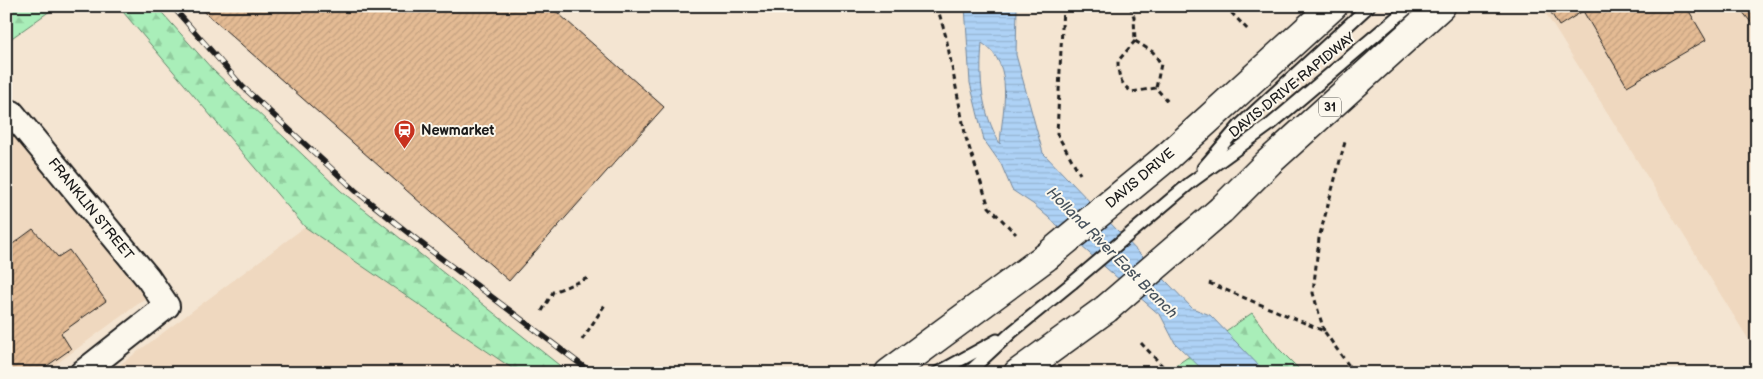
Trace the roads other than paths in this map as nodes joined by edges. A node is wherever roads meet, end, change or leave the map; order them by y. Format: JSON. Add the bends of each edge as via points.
{"nodes":[{"id":1,"x":1333,"y":6,"type":"edge"},
{"id":2,"x":1369,"y":6,"type":"edge"},
{"id":3,"x":1410,"y":6,"type":"edge"},
{"id":4,"x":1441,"y":6,"type":"edge"},
{"id":5,"x":12,"y":113,"type":"dead end"},
{"id":6,"x":1190,"y":183,"type":"junction"},
{"id":7,"x":1012,"y":332,"type":"junction"},
{"id":8,"x":933,"y":364,"type":"edge"},
{"id":9,"x":82,"y":373,"type":"edge"},
{"id":10,"x":889,"y":373,"type":"edge"},
{"id":11,"x":968,"y":373,"type":"edge"},
{"id":12,"x":1018,"y":373,"type":"edge"}],
"edges":[{"from":1,"to":8,"type":"main road","name":"DAVIS DRIVE","bridge":true,"via":[[1167,156],[1046,256]]},
{"from":2,"to":6,"type":"lane","name":"DAVIS DRIVE RAPIDWAY","via":[[1240,124]]},
{"from":3,"to":6,"type":"lane","name":"DAVIS DRIVE RAPIDWAY","via":[[1271,124]]},
{"from":4,"to":12,"type":"main road","number":"31","bridge":true,"via":[[1269,162],[1221,210],[1106,309]]},
{"from":5,"to":9,"type":"street","name":"FRANKLIN STREET","via":[[148,278],[167,306]]},
{"from":6,"to":7,"type":"lane","name":"DAVIS DRIVE RAPIDWAY","bridge":true},
{"from":7,"to":8,"type":"lane","name":"DAVIS DRIVE RAPIDWAY"},
{"from":7,"to":11,"type":"lane","name":"DAVIS DRIVE RAPIDWAY"},
{"from":8,"to":10,"type":"main road","name":"DAVIS DRIVE"}]}
